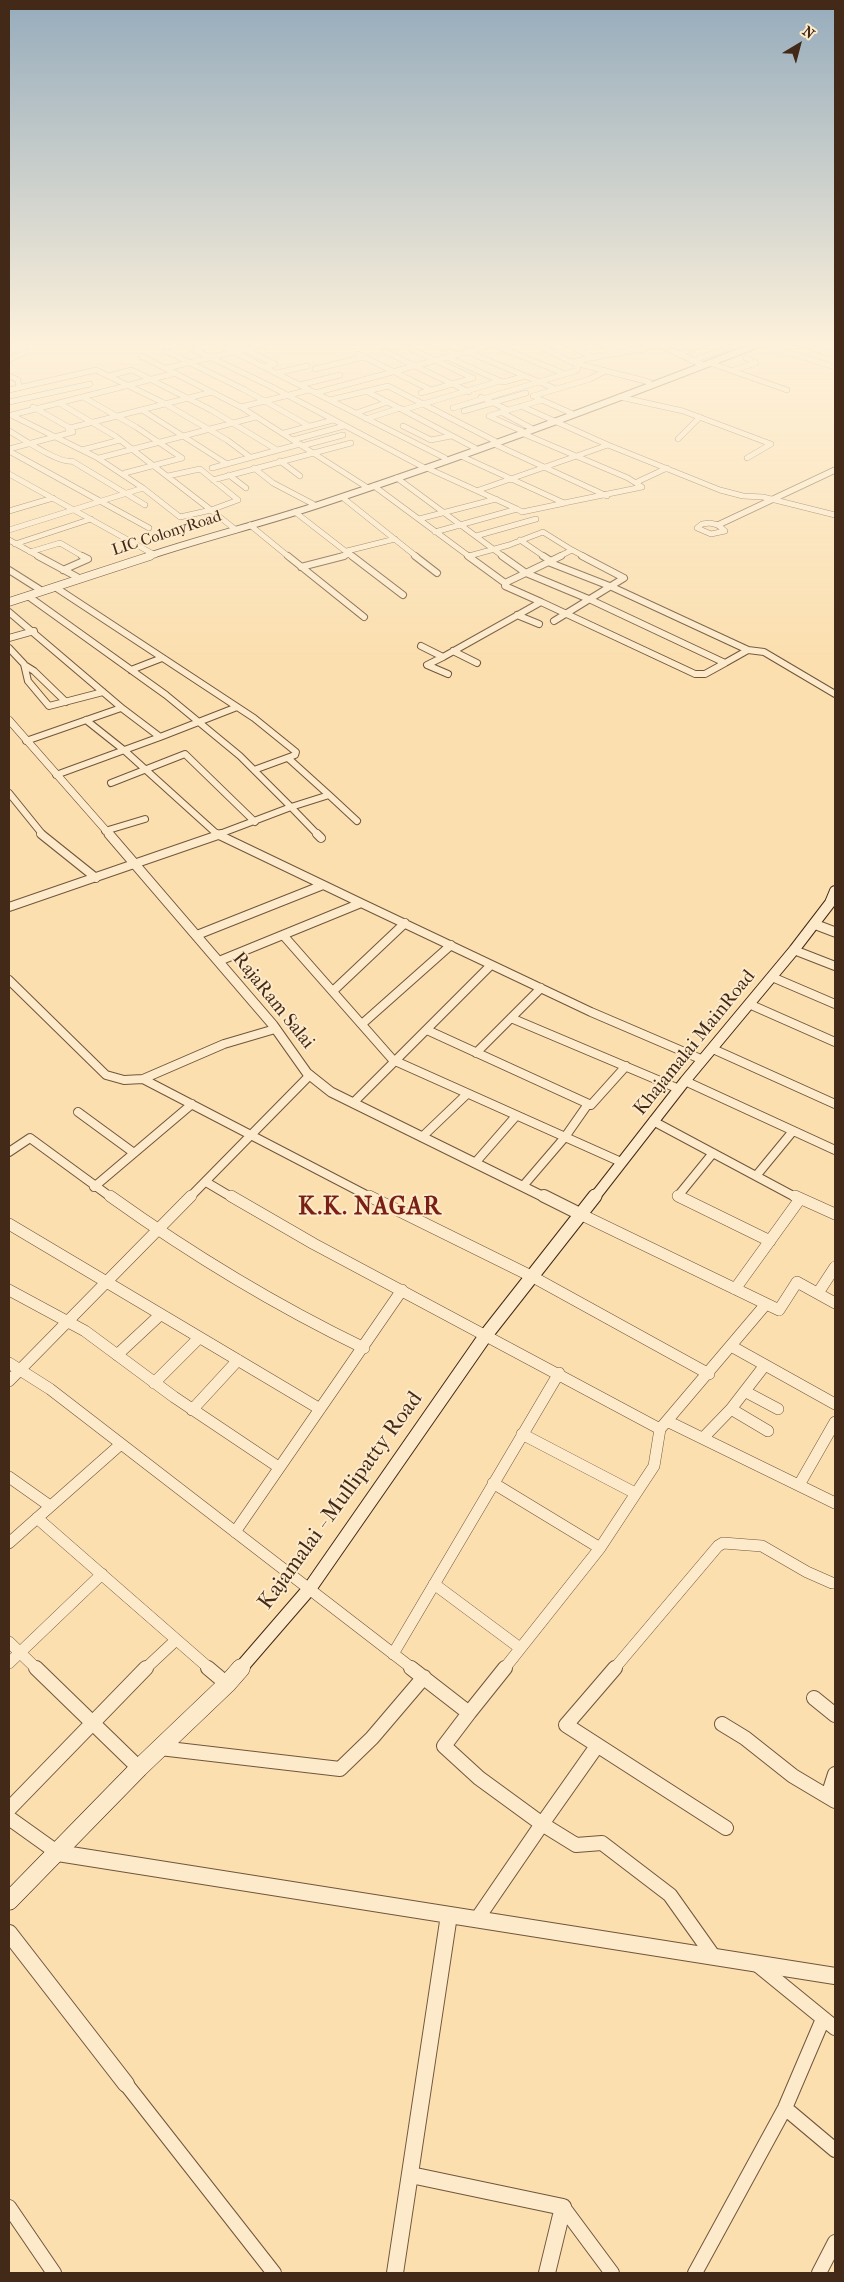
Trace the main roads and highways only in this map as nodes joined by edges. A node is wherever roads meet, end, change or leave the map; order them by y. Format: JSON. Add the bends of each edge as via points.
{"nodes":[{"id":1,"x":474,"y":448,"type":"edge"},
{"id":2,"x":476,"y":448,"type":"edge"},
{"id":3,"x":456,"y":456,"type":"junction"},
{"id":4,"x":425,"y":467,"type":"junction"},
{"id":5,"x":369,"y":487,"type":"junction"},
{"id":6,"x":296,"y":511,"type":"junction"},
{"id":7,"x":234,"y":529,"type":"junction"},
{"id":8,"x":153,"y":554,"type":"junction"},
{"id":9,"x":47,"y":588,"type":"junction"},
{"id":10,"x":9,"y":600,"type":"edge"},
{"id":11,"x":835,"y":891,"type":"edge"},
{"id":12,"x":833,"y":904,"type":"edge"},
{"id":13,"x":580,"y":1214,"type":"joint"},
{"id":14,"x":9,"y":1901,"type":"edge"}],
"edges":[{"from":1,"to":3,"type":"main road","name":"LIC ColonyRoad"},
{"from":2,"to":3,"type":"main road","name":"LIC ColonyRoad"},
{"from":3,"to":4,"type":"main road","name":"LIC ColonyRoad"},
{"from":3,"to":4,"type":"main road","name":"LIC ColonyRoad"},
{"from":4,"to":5,"type":"main road","name":"LIC ColonyRoad"},
{"from":4,"to":5,"type":"main road","name":"LIC ColonyRoad"},
{"from":5,"to":6,"type":"main road"},
{"from":5,"to":6,"type":"main road","name":"LIC ColonyRoad"},
{"from":6,"to":7,"type":"main road","name":"LIC ColonyRoad"},
{"from":6,"to":7,"type":"main road"},
{"from":7,"to":8,"type":"main road"},
{"from":8,"to":9,"type":"main road"},
{"from":8,"to":9,"type":"main road","name":"LIC ColonyRoad"},
{"from":9,"to":10,"type":"main road","name":"LIC ColonyRoad"},
{"from":9,"to":10,"type":"main road"},
{"from":11,"to":12,"type":"main road","name":"Khajamalai MainRoad"},
{"from":12,"to":13,"type":"main road","name":"Khajamalai MainRoad","via":[[682,1085]]},
{"from":13,"to":14,"type":"main road","name":"Kajamalai - Mullipatty Road","via":[[486,1335],[310,1588],[227,1684],[139,1768]]}]}
